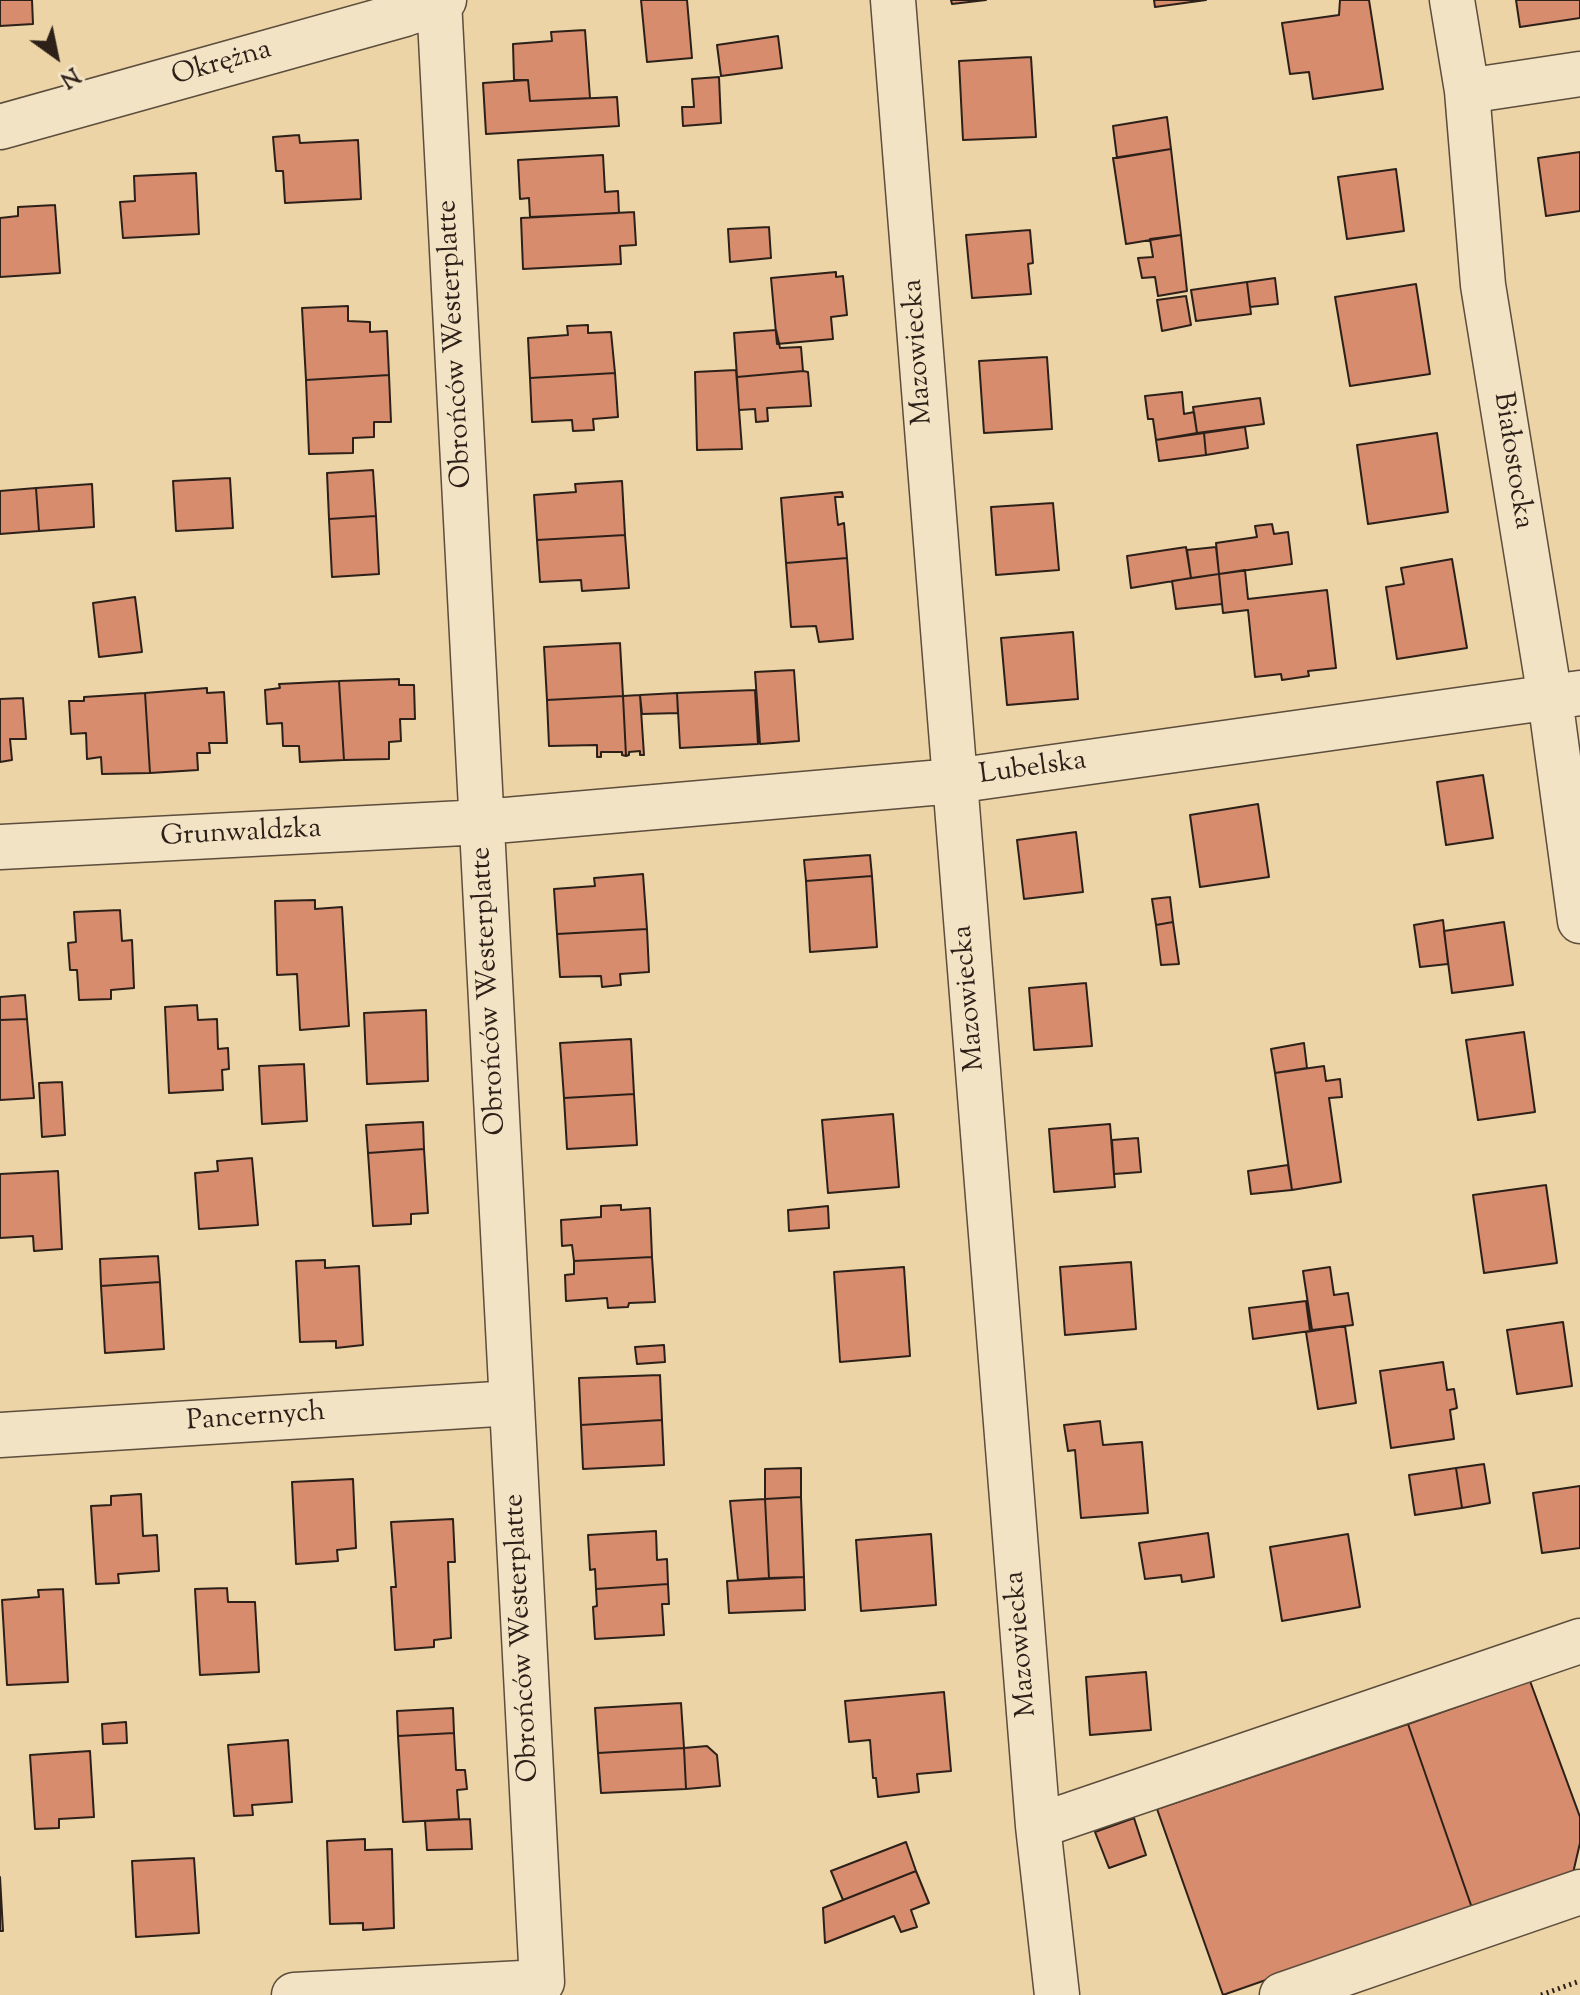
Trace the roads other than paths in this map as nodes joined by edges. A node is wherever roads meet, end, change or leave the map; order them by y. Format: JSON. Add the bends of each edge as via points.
{"nodes":[{"id":1,"x":893,"y":0,"type":"edge"},
{"id":2,"x":1452,"y":0,"type":"edge"},
{"id":3,"x":440,"y":1,"type":"edge"},
{"id":4,"x":1580,"y":74,"type":"edge"},
{"id":5,"x":1467,"y":91,"type":"junction"},
{"id":6,"x":0,"y":127,"type":"edge"},
{"id":7,"x":1565,"y":695,"type":"edge"},
{"id":8,"x":954,"y":781,"type":"junction"},
{"id":9,"x":483,"y":822,"type":"junction"},
{"id":10,"x":0,"y":847,"type":"edge"},
{"id":11,"x":1580,"y":921,"type":"edge"},
{"id":12,"x":512,"y":1403,"type":"junction"},
{"id":13,"x":0,"y":1435,"type":"edge"},
{"id":14,"x":1580,"y":1641,"type":"edge"},
{"id":15,"x":1038,"y":1826,"type":"junction"},
{"id":16,"x":1580,"y":1892,"type":"edge"},
{"id":17,"x":294,"y":1995,"type":"edge"},
{"id":18,"x":1057,"y":1995,"type":"edge"},
{"id":19,"x":1282,"y":1995,"type":"edge"}],
"edges":[{"from":1,"to":8,"type":"street","name":"Mazowiecka"},
{"from":2,"to":5,"type":"street","name":"Białostocka"},
{"from":3,"to":6,"type":"street","name":"Okrężna"},
{"from":3,"to":9,"type":"street","name":"Obrońców Westerplatte"},
{"from":4,"to":5,"type":"street"},
{"from":5,"to":7,"type":"street","name":"Białostocka","via":[[1483,285]]},
{"from":7,"to":8,"type":"street","name":"Lubelska"},
{"from":7,"to":11,"type":"street","name":"Białostocka"},
{"from":8,"to":9,"type":"street","name":"Lubelska"},
{"from":8,"to":15,"type":"street","name":"Mazowiecka"},
{"from":9,"to":10,"type":"street","name":"Grunwaldzka"},
{"from":9,"to":12,"type":"street","name":"Obrońców Westerplatte"},
{"from":12,"to":13,"type":"street","name":"Pancernych"},
{"from":12,"to":17,"type":"street","name":"Obrońców Westerplatte","via":[[542,1982]]},
{"from":14,"to":15,"type":"street"},
{"from":15,"to":18,"type":"street","name":"Mazowiecka"},
{"from":16,"to":19,"type":"street"}]}
